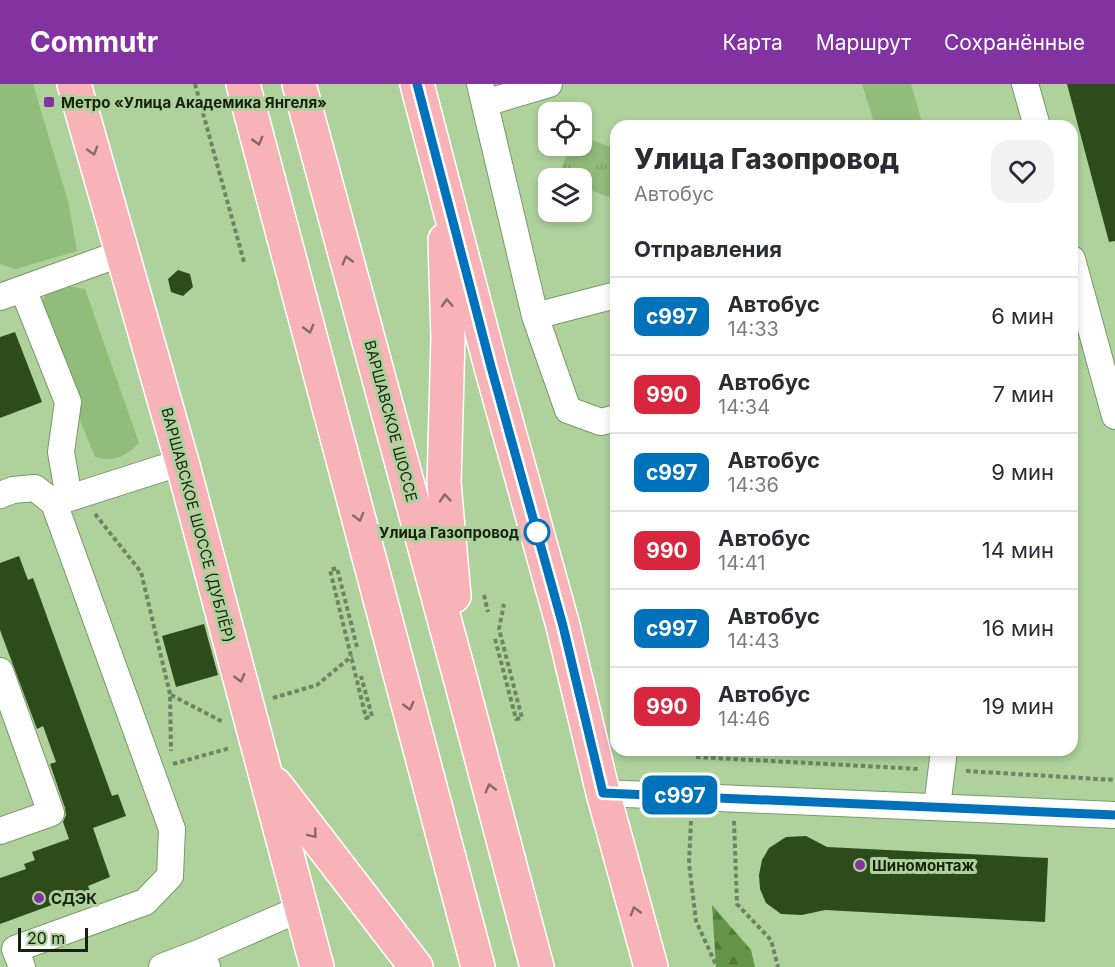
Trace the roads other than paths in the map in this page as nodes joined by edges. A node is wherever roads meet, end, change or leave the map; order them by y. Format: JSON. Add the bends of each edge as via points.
{"nodes":[{"id":1,"x":74,"y":84,"type":"edge"},
{"id":2,"x":243,"y":84,"type":"edge"},
{"id":3,"x":299,"y":84,"type":"edge"},
{"id":4,"x":417,"y":84,"type":"edge"},
{"id":5,"x":549,"y":84,"type":"edge"},
{"id":6,"x":1025,"y":84,"type":"edge"},
{"id":7,"x":483,"y":94,"type":"edge"},
{"id":8,"x":1034,"y":120,"type":"edge"},
{"id":9,"x":443,"y":180,"type":"junction"},
{"id":10,"x":122,"y":253,"type":"junction"},
{"id":11,"x":7,"y":290,"type":"edge"},
{"id":12,"x":610,"y":297,"type":"edge"},
{"id":13,"x":1079,"y":308,"type":"edge"},
{"id":14,"x":535,"y":316,"type":"junction"},
{"id":15,"x":1115,"y":416,"type":"edge"},
{"id":16,"x":610,"y":420,"type":"edge"},
{"id":17,"x":182,"y":462,"type":"junction"},
{"id":18,"x":0,"y":495,"type":"edge"},
{"id":19,"x":68,"y":498,"type":"junction"},
{"id":20,"x":0,"y":671,"type":"edge"},
{"id":21,"x":462,"y":681,"type":"junction"},
{"id":22,"x":944,"y":760,"type":"edge"},
{"id":23,"x":265,"y":771,"type":"junction"},
{"id":24,"x":603,"y":793,"type":"junction"},
{"id":25,"x":938,"y":807,"type":"junction"},
{"id":26,"x":1115,"y":815,"type":"edge"},
{"id":27,"x":0,"y":831,"type":"edge"},
{"id":28,"x":302,"y":908,"type":"junction"},
{"id":29,"x":204,"y":959,"type":"edge"},
{"id":30,"x":22,"y":967,"type":"edge"},
{"id":31,"x":162,"y":967,"type":"edge"},
{"id":32,"x":317,"y":967,"type":"edge"},
{"id":33,"x":416,"y":967,"type":"edge"},
{"id":34,"x":478,"y":967,"type":"edge"},
{"id":35,"x":537,"y":967,"type":"edge"},
{"id":36,"x":651,"y":967,"type":"edge"}],
"edges":[{"from":1,"to":10,"type":"main road","name":"ВАРШАВСКОЕ ШОССЕ (ДУБЛЁР)","one_way":true},
{"from":2,"to":34,"type":"main road","one_way":true},
{"from":21,"to":3,"type":"main road","name":"ВАРШАВСКОЕ ШОССЕ","one_way":true},
{"from":4,"to":9,"type":"main road"},
{"from":5,"to":7,"type":"street"},
{"from":6,"to":8,"type":"street"},
{"from":7,"to":14,"type":"street"},
{"from":21,"to":9,"type":"main road","one_way":true,"via":[[444,483],[448,338]]},
{"from":9,"to":24,"type":"main road","via":[[563,626]]},
{"from":10,"to":11,"type":"street"},
{"from":10,"to":17,"type":"main road","name":"ВАРШАВСКОЕ ШОССЕ (ДУБЛЁР)"},
{"from":11,"to":19,"type":"street","via":[[68,402],[61,452]]},
{"from":12,"to":14,"type":"street"},
{"from":13,"to":15,"type":"street"},
{"from":14,"to":16,"type":"street","via":[[568,410],[601,422]]},
{"from":17,"to":19,"type":"street"},
{"from":17,"to":23,"type":"main road","name":"ВАРШАВСКОЕ ШОССЕ (ДУБЛЁР)","one_way":true},
{"from":18,"to":19,"type":"street","via":[[35,488]]},
{"from":19,"to":30,"type":"street","via":[[172,829],[170,876],[144,902],[15,949]]},
{"from":20,"to":27,"type":"street","via":[[51,813]]},
{"from":35,"to":21,"type":"main road","name":"ВАРШАВСКОЕ ШОССЕ","one_way":true},
{"from":22,"to":25,"type":"street"},
{"from":23,"to":28,"type":"main road","name":"ВАРШАВСКОЕ ШОССЕ (ДУБЛЁР)"},
{"from":23,"to":33,"type":"main road","one_way":true},
{"from":24,"to":25,"type":"street"},
{"from":36,"to":24,"type":"main road","one_way":true},
{"from":25,"to":26,"type":"street"},
{"from":28,"to":29,"type":"street"},
{"from":28,"to":32,"type":"main road","name":"ВАРШАВСКОЕ ШОССЕ (ДУБЛЁР)"},
{"from":29,"to":31,"type":"street"}]}
